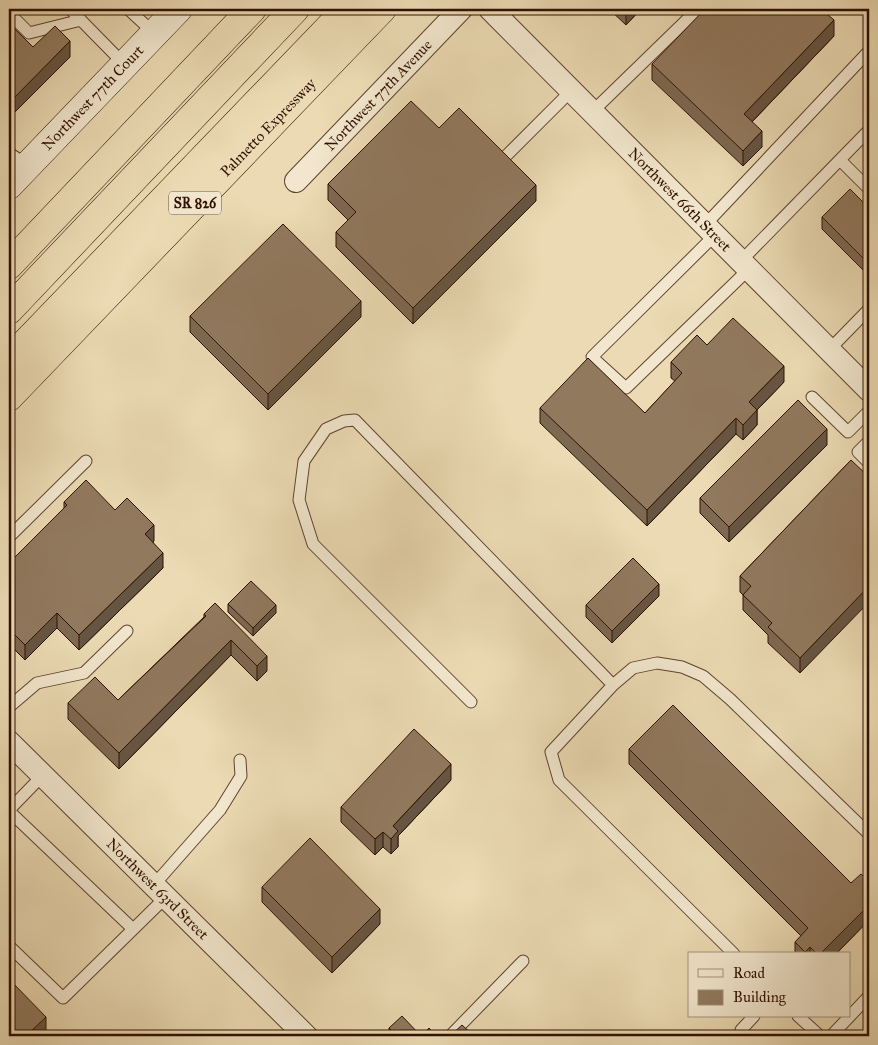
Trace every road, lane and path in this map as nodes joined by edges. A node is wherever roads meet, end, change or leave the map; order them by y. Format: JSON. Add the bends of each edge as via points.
{"nodes":[{"id":1,"x":70,"y":9,"type":"edge"},
{"id":2,"x":128,"y":9,"type":"edge"},
{"id":3,"x":178,"y":9,"type":"edge"},
{"id":4,"x":252,"y":9,"type":"edge"},
{"id":5,"x":295,"y":9,"type":"edge"},
{"id":6,"x":346,"y":9,"type":"edge"},
{"id":7,"x":382,"y":9,"type":"edge"},
{"id":8,"x":461,"y":9,"type":"edge"},
{"id":9,"x":490,"y":9,"type":"edge"},
{"id":10,"x":698,"y":9,"type":"edge"},
{"id":11,"x":9,"y":13,"type":"edge"},
{"id":12,"x":81,"y":20,"type":"junction"},
{"id":13,"x":154,"y":33,"type":"junction"},
{"id":14,"x":869,"y":51,"type":"edge"},
{"id":15,"x":124,"y":64,"type":"junction"},
{"id":16,"x":571,"y":91,"type":"junction"},
{"id":17,"x":592,"y":112,"type":"junction"},
{"id":18,"x":869,"y":130,"type":"edge"},
{"id":19,"x":504,"y":158,"type":"edge"},
{"id":20,"x":18,"y":159,"type":"edge"},
{"id":21,"x":840,"y":160,"type":"junction"},
{"id":22,"x":296,"y":181,"type":"dead end"},
{"id":23,"x":9,"y":185,"type":"edge"},
{"id":24,"x":869,"y":189,"type":"edge"},
{"id":25,"x":710,"y":230,"type":"junction"},
{"id":26,"x":9,"y":265,"type":"edge"},
{"id":27,"x":745,"y":265,"type":"junction"},
{"id":28,"x":869,"y":309,"type":"edge"},
{"id":29,"x":9,"y":310,"type":"edge"},
{"id":30,"x":829,"y":350,"type":"junction"},
{"id":31,"x":9,"y":360,"type":"edge"},
{"id":32,"x":869,"y":390,"type":"edge"},
{"id":33,"x":9,"y":397,"type":"edge"},
{"id":34,"x":812,"y":398,"type":"dead end"},
{"id":35,"x":869,"y":411,"type":"edge"},
{"id":36,"x":869,"y":441,"type":"edge"},
{"id":37,"x":86,"y":461,"type":"dead end"},
{"id":38,"x":869,"y":463,"type":"edge"},
{"id":39,"x":9,"y":537,"type":"edge"},
{"id":40,"x":127,"y":631,"type":"dead end"},
{"id":41,"x":613,"y":685,"type":"junction"},
{"id":42,"x":471,"y":702,"type":"dead end"},
{"id":43,"x":9,"y":707,"type":"edge"},
{"id":44,"x":10,"y":745,"type":"edge"},
{"id":45,"x":240,"y":760,"type":"dead end"},
{"id":46,"x":42,"y":776,"type":"junction"},
{"id":47,"x":9,"y":811,"type":"edge"},
{"id":48,"x":869,"y":834,"type":"edge"},
{"id":49,"x":159,"y":892,"type":"junction"},
{"id":50,"x":133,"y":929,"type":"junction"},
{"id":51,"x":9,"y":946,"type":"edge"},
{"id":52,"x":732,"y":952,"type":"edge"},
{"id":53,"x":523,"y":961,"type":"dead end"},
{"id":54,"x":869,"y":996,"type":"edge"},
{"id":55,"x":850,"y":1016,"type":"edge"},
{"id":56,"x":752,"y":1018,"type":"edge"},
{"id":57,"x":800,"y":1018,"type":"edge"},
{"id":58,"x":848,"y":1018,"type":"edge"},
{"id":59,"x":306,"y":1036,"type":"edge"},
{"id":60,"x":450,"y":1036,"type":"edge"},
{"id":61,"x":748,"y":1036,"type":"edge"},
{"id":62,"x":820,"y":1036,"type":"edge"},
{"id":63,"x":831,"y":1036,"type":"edge"}],
"edges":[{"from":1,"to":12,"type":"lane"},
{"from":2,"to":13,"type":"lane"},
{"from":3,"to":13,"type":"street","name":"Northwest 77th Court"},
{"from":4,"to":26,"type":"highway"},
{"from":5,"to":29,"type":"highway"},
{"from":6,"to":31,"type":"highway"},
{"from":7,"to":33,"type":"highway","name":"Palmetto Expressway","number":"SR 826"},
{"from":8,"to":22,"type":"street","name":"Northwest 77th Avenue"},
{"from":9,"to":16,"type":"street","name":"Northwest 66th Street"},
{"from":10,"to":17,"type":"lane"},
{"from":11,"to":12,"type":"lane","via":[[29,33]]},
{"from":12,"to":15,"type":"lane"},
{"from":13,"to":15,"type":"street","name":"Northwest 77th Court"},
{"from":14,"to":25,"type":"lane"},
{"from":15,"to":20,"type":"street","name":"Northwest 77th Court"},
{"from":16,"to":17,"type":"street","name":"Northwest 66th Street"},
{"from":16,"to":19,"type":"lane"},
{"from":17,"to":25,"type":"street","name":"Northwest 66th Street"},
{"from":18,"to":21,"type":"lane"},
{"from":20,"to":23,"type":"street","name":"Northwest 77th Court"},
{"from":21,"to":24,"type":"lane"},
{"from":21,"to":27,"type":"lane"},
{"from":25,"to":27,"type":"street","name":"Northwest 66th Street"},
{"from":25,"to":27,"type":"lane","via":[[592,357],[626,388]]},
{"from":27,"to":30,"type":"street","name":"Northwest 66th Street"},
{"from":28,"to":30,"type":"lane"},
{"from":30,"to":32,"type":"street","name":"Northwest 66th Street"},
{"from":34,"to":35,"type":"lane","via":[[848,432]]},
{"from":36,"to":38,"type":"lane","via":[[858,452]]},
{"from":37,"to":39,"type":"lane"},
{"from":40,"to":43,"type":"lane","via":[[84,673],[37,683]]},
{"from":41,"to":42,"type":"lane","via":[[355,420],[326,429],[304,461],[299,500],[314,544]]},
{"from":41,"to":48,"type":"lane","via":[[633,668],[657,663],[682,667],[703,676]]},
{"from":41,"to":52,"type":"lane","via":[[551,752],[559,780]]},
{"from":44,"to":46,"type":"street","name":"Northwest 63rd Street"},
{"from":45,"to":49,"type":"lane","via":[[241,776]]},
{"from":46,"to":47,"type":"lane"},
{"from":46,"to":49,"type":"street","name":"Northwest 63rd Street"},
{"from":47,"to":50,"type":"lane"},
{"from":49,"to":50,"type":"lane"},
{"from":49,"to":59,"type":"street","name":"Northwest 63rd Street"},
{"from":50,"to":51,"type":"lane","via":[[63,998]]},
{"from":53,"to":60,"type":"lane"},
{"from":54,"to":55,"type":"lane"},
{"from":56,"to":61,"type":"lane","via":[[741,1030]]},
{"from":57,"to":62,"type":"lane"},
{"from":58,"to":63,"type":"lane"}]}
